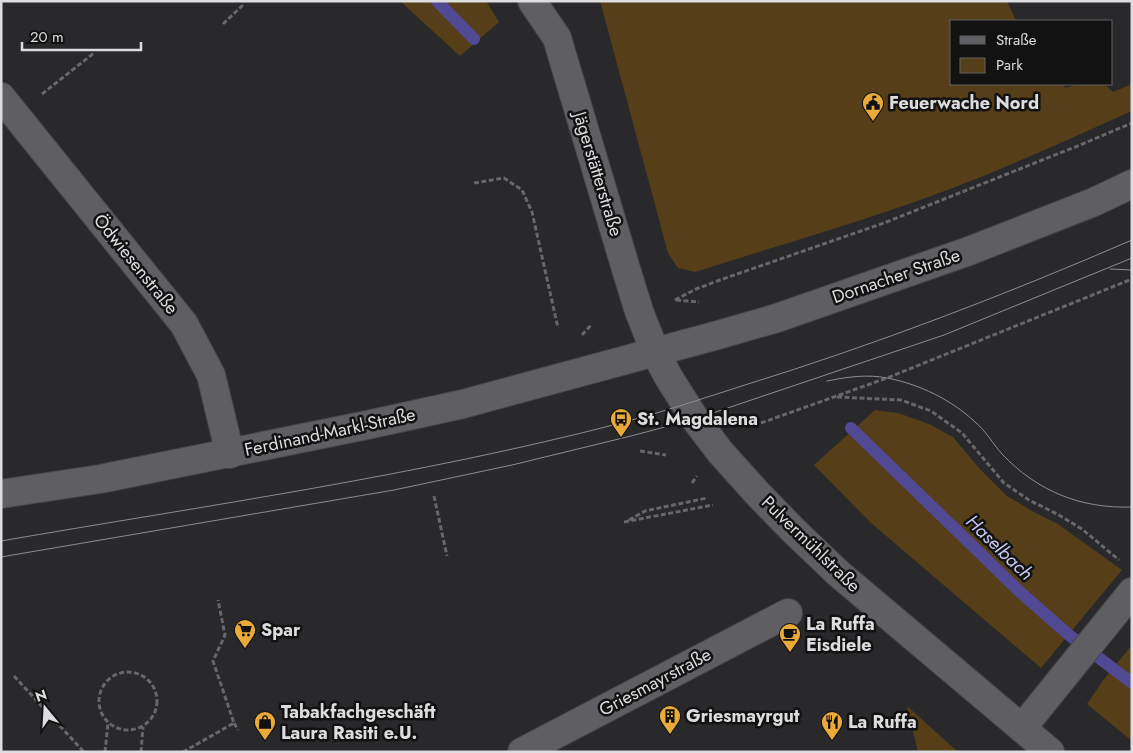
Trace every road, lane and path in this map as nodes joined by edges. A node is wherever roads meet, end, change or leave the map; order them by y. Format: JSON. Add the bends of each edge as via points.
{"nodes":[{"id":1,"x":243,"y":1,"type":"edge"},
{"id":2,"x":532,"y":1,"type":"edge"},
{"id":3,"x":546,"y":1,"type":"edge"},
{"id":4,"x":223,"y":24,"type":"dead end"},
{"id":5,"x":557,"y":38,"type":"junction"},
{"id":6,"x":94,"y":53,"type":"dead end"},
{"id":7,"x":41,"y":95,"type":"dead end"},
{"id":8,"x":1,"y":97,"type":"edge"},
{"id":9,"x":1132,"y":123,"type":"edge"},
{"id":10,"x":474,"y":182,"type":"dead end"},
{"id":11,"x":1132,"y":184,"type":"edge"},
{"id":12,"x":1132,"y":279,"type":"edge"},
{"id":13,"x":675,"y":300,"type":"dead end"},
{"id":14,"x":558,"y":328,"type":"dead end"},
{"id":15,"x":655,"y":352,"type":"junction"},
{"id":16,"x":834,"y":397,"type":"junction"},
{"id":17,"x":761,"y":423,"type":"dead end"},
{"id":18,"x":640,"y":450,"type":"dead end"},
{"id":19,"x":230,"y":454,"type":"junction"},
{"id":20,"x":666,"y":455,"type":"dead end"},
{"id":21,"x":1,"y":494,"type":"edge"},
{"id":22,"x":434,"y":496,"type":"dead end"},
{"id":23,"x":706,"y":498,"type":"dead end"},
{"id":24,"x":713,"y":505,"type":"dead end"},
{"id":25,"x":447,"y":556,"type":"dead end"},
{"id":26,"x":1124,"y":564,"type":"dead end"},
{"id":27,"x":1132,"y":592,"type":"edge"},
{"id":28,"x":218,"y":600,"type":"dead end"},
{"id":29,"x":788,"y":613,"type":"dead end"},
{"id":30,"x":14,"y":676,"type":"dead end"},
{"id":31,"x":108,"y":722,"type":"junction"},
{"id":32,"x":234,"y":723,"type":"junction"},
{"id":33,"x":143,"y":727,"type":"junction"},
{"id":34,"x":1022,"y":728,"type":"junction"},
{"id":35,"x":238,"y":730,"type":"dead end"},
{"id":36,"x":84,"y":752,"type":"edge"},
{"id":37,"x":104,"y":752,"type":"edge"},
{"id":38,"x":141,"y":752,"type":"edge"},
{"id":39,"x":183,"y":752,"type":"edge"},
{"id":40,"x":522,"y":752,"type":"edge"},
{"id":41,"x":1050,"y":752,"type":"edge"}],
"edges":[{"from":1,"to":4,"type":"path","via":[[242,6]]},
{"from":2,"to":5,"type":"street","name":"Jägerstätterstraße"},
{"from":3,"to":5,"type":"street"},
{"from":5,"to":15,"type":"street","name":"Jägerstätterstraße","via":[[639,311]]},
{"from":6,"to":7,"type":"path"},
{"from":8,"to":19,"type":"street","name":"Ödwiesenstraße","via":[[184,324],[211,375]]},
{"from":9,"to":13,"type":"path","via":[[884,223],[720,280]]},
{"from":10,"to":14,"type":"path","via":[[504,178],[522,190],[532,212]]},
{"from":11,"to":15,"type":"street","name":"Dornacher Straße","via":[[969,251],[777,318]]},
{"from":12,"to":16,"type":"path"},
{"from":15,"to":19,"type":"street","name":"Ferdinand-Markl-Straße","via":[[463,404]]},
{"from":15,"to":34,"type":"street","name":"Pulvermühlstraße","via":[[685,404],[711,440],[794,531],[838,573]]},
{"from":16,"to":17,"type":"path"},
{"from":16,"to":26,"type":"path","via":[[901,400],[931,411],[962,433],[1004,483],[1082,529]]},
{"from":18,"to":20,"type":"path"},
{"from":19,"to":21,"type":"street","name":"Ferdinand-Markl-Straße"},
{"from":22,"to":25,"type":"path"},
{"from":23,"to":24,"type":"path","via":[[644,512],[624,522]]},
{"from":27,"to":34,"type":"street"},
{"from":28,"to":32,"type":"path","via":[[225,635],[213,661]]},
{"from":29,"to":40,"type":"street","name":"Griesmayrstraße"},
{"from":30,"to":36,"type":"path"},
{"from":31,"to":33,"type":"path","via":[[124,730]]},
{"from":31,"to":33,"type":"path","via":[[100,706],[102,688],[115,675],[134,672],[151,683],[158,702],[156,712]]},
{"from":31,"to":37,"type":"path"},
{"from":32,"to":35,"type":"path"},
{"from":32,"to":39,"type":"path"},
{"from":33,"to":38,"type":"path"},
{"from":34,"to":41,"type":"street","name":"Pulvermühlstraße"}]}
